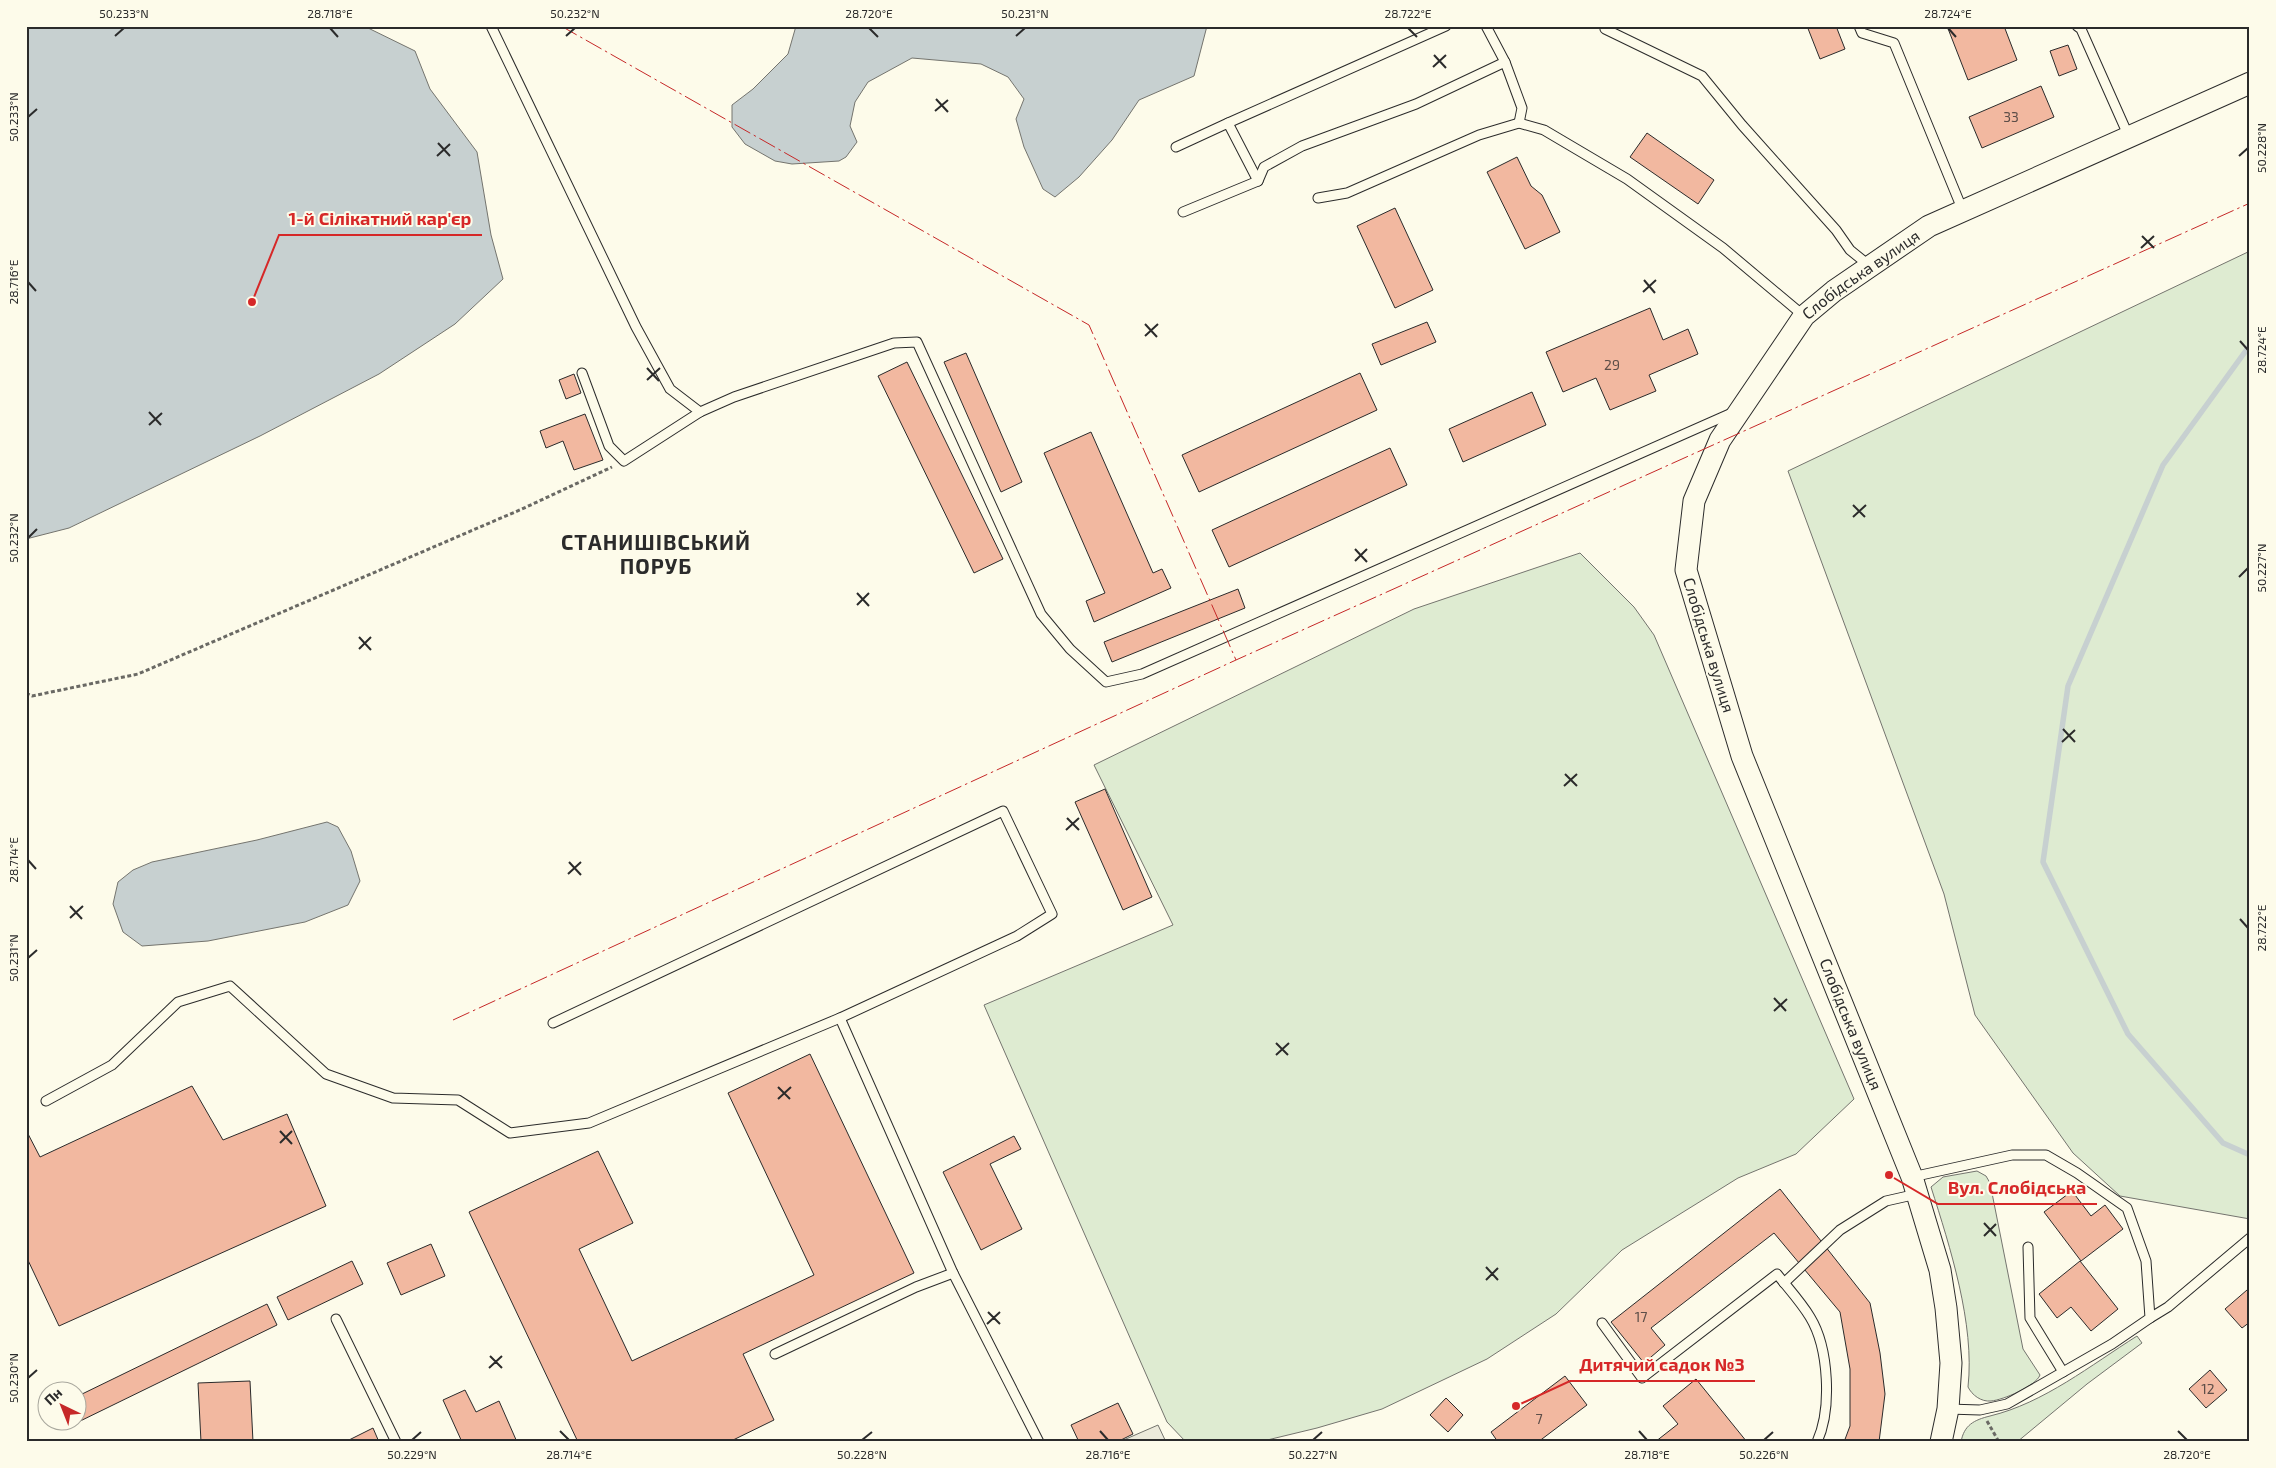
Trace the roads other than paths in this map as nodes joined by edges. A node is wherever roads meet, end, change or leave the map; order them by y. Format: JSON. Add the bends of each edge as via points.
{"nodes":[{"id":1,"x":491,"y":26,"type":"edge"},
{"id":2,"x":1446,"y":26,"type":"edge"},
{"id":3,"x":1486,"y":26,"type":"edge"},
{"id":4,"x":1859,"y":26,"type":"edge"},
{"id":5,"x":2077,"y":26,"type":"edge"},
{"id":6,"x":1605,"y":29,"type":"dead end"},
{"id":7,"x":1504,"y":62,"type":"junction"},
{"id":8,"x":2250,"y":83,"type":"edge"},
{"id":9,"x":1228,"y":123,"type":"junction"},
{"id":10,"x":1519,"y":123,"type":"junction"},
{"id":11,"x":2129,"y":137,"type":"junction"},
{"id":12,"x":1176,"y":147,"type":"dead end"},
{"id":13,"x":1258,"y":181,"type":"junction"},
{"id":14,"x":1318,"y":198,"type":"dead end"},
{"id":15,"x":1963,"y":211,"type":"junction"},
{"id":16,"x":1183,"y":212,"type":"dead end"},
{"id":17,"x":1871,"y":267,"type":"junction"},
{"id":18,"x":1804,"y":316,"type":"junction"},
{"id":19,"x":582,"y":373,"type":"dead end"},
{"id":20,"x":1741,"y":409,"type":"junction"},
{"id":21,"x":700,"y":412,"type":"junction"},
{"id":22,"x":840,"y":1018,"type":"junction"},
{"id":23,"x":553,"y":1023,"type":"dead end"},
{"id":24,"x":46,"y":1101,"type":"dead end"},
{"id":25,"x":1915,"y":1186,"type":"junction"},
{"id":26,"x":2250,"y":1238,"type":"edge"},
{"id":27,"x":2028,"y":1247,"type":"dead end"},
{"id":28,"x":953,"y":1273,"type":"junction"},
{"id":29,"x":1784,"y":1283,"type":"junction"},
{"id":30,"x":2150,"y":1318,"type":"junction"},
{"id":31,"x":336,"y":1319,"type":"dead end"},
{"id":32,"x":1602,"y":1323,"type":"dead end"},
{"id":33,"x":775,"y":1354,"type":"dead end"},
{"id":34,"x":2064,"y":1372,"type":"junction"},
{"id":35,"x":1948,"y":1409,"type":"junction"},
{"id":36,"x":396,"y":1442,"type":"edge"},
{"id":37,"x":1039,"y":1442,"type":"edge"},
{"id":38,"x":1816,"y":1442,"type":"edge"},
{"id":39,"x":1941,"y":1442,"type":"edge"}],
"edges":[{"from":1,"to":21,"type":"lane","via":[[636,327],[670,389]]},
{"from":2,"to":9,"type":"lane"},
{"from":3,"to":7,"type":"lane"},
{"from":4,"to":15,"type":"lane","via":[[1862,33],[1894,43]]},
{"from":5,"to":11,"type":"lane"},
{"from":6,"to":17,"type":"lane","via":[[1702,76],[1850,250]]},
{"from":7,"to":10,"type":"lane","via":[[1522,108]]},
{"from":7,"to":13,"type":"lane","via":[[1416,104],[1302,146],[1264,167]]},
{"from":8,"to":11,"type":"street","name":"Слобідська вулиця"},
{"from":9,"to":12,"type":"lane"},
{"from":9,"to":13,"type":"lane"},
{"from":10,"to":14,"type":"lane","via":[[1480,135],[1347,193]]},
{"from":10,"to":18,"type":"lane","via":[[1544,130],[1626,179],[1723,248]]},
{"from":11,"to":15,"type":"street","name":"Слобідська вулиця"},
{"from":13,"to":16,"type":"lane"},
{"from":15,"to":17,"type":"street","name":"Слобідська вулиця","via":[[1929,226]]},
{"from":17,"to":18,"type":"street","name":"Слобідська вулиця"},
{"from":18,"to":20,"type":"street","name":"Слобідська вулиця"},
{"from":19,"to":21,"type":"lane","via":[[609,446],[624,461]]},
{"from":20,"to":21,"type":"lane","via":[[1142,674],[1106,682],[1070,650],[1040,614],[917,342],[894,343],[734,397]]},
{"from":20,"to":25,"type":"street","name":"Слобідська вулиця","via":[[1720,440],[1694,501],[1686,570],[1742,756]]},
{"from":22,"to":23,"type":"lane","via":[[1018,936],[1052,914],[1003,811]]},
{"from":22,"to":24,"type":"lane","via":[[589,1123],[510,1133],[458,1100],[393,1098],[326,1074],[230,986],[178,1002],[112,1065]]},
{"from":22,"to":28,"type":"lane"},
{"from":25,"to":29,"type":"lane","via":[[1840,1230]]},
{"from":25,"to":30,"type":"lane","via":[[2012,1155],[2046,1155],[2127,1208],[2146,1261]]},
{"from":25,"to":35,"type":"street","name":"Слобідська вулиця","via":[[1940,1270],[1946,1308],[1951,1363]]},
{"from":26,"to":30,"type":"lane","via":[[2168,1307]]},
{"from":27,"to":34,"type":"lane","via":[[2030,1318]]},
{"from":28,"to":33,"type":"lane","via":[[916,1287]]},
{"from":28,"to":37,"type":"lane"},
{"from":29,"to":32,"type":"lane","via":[[1777,1274],[1642,1378]]},
{"from":29,"to":38,"type":"lane","via":[[1811,1318],[1822,1344],[1826,1400]]},
{"from":30,"to":34,"type":"lane"},
{"from":31,"to":36,"type":"lane"},
{"from":34,"to":35,"type":"lane","via":[[2007,1404],[1980,1410]]},
{"from":35,"to":39,"type":"street","name":"Слобідська вулиця"}]}
